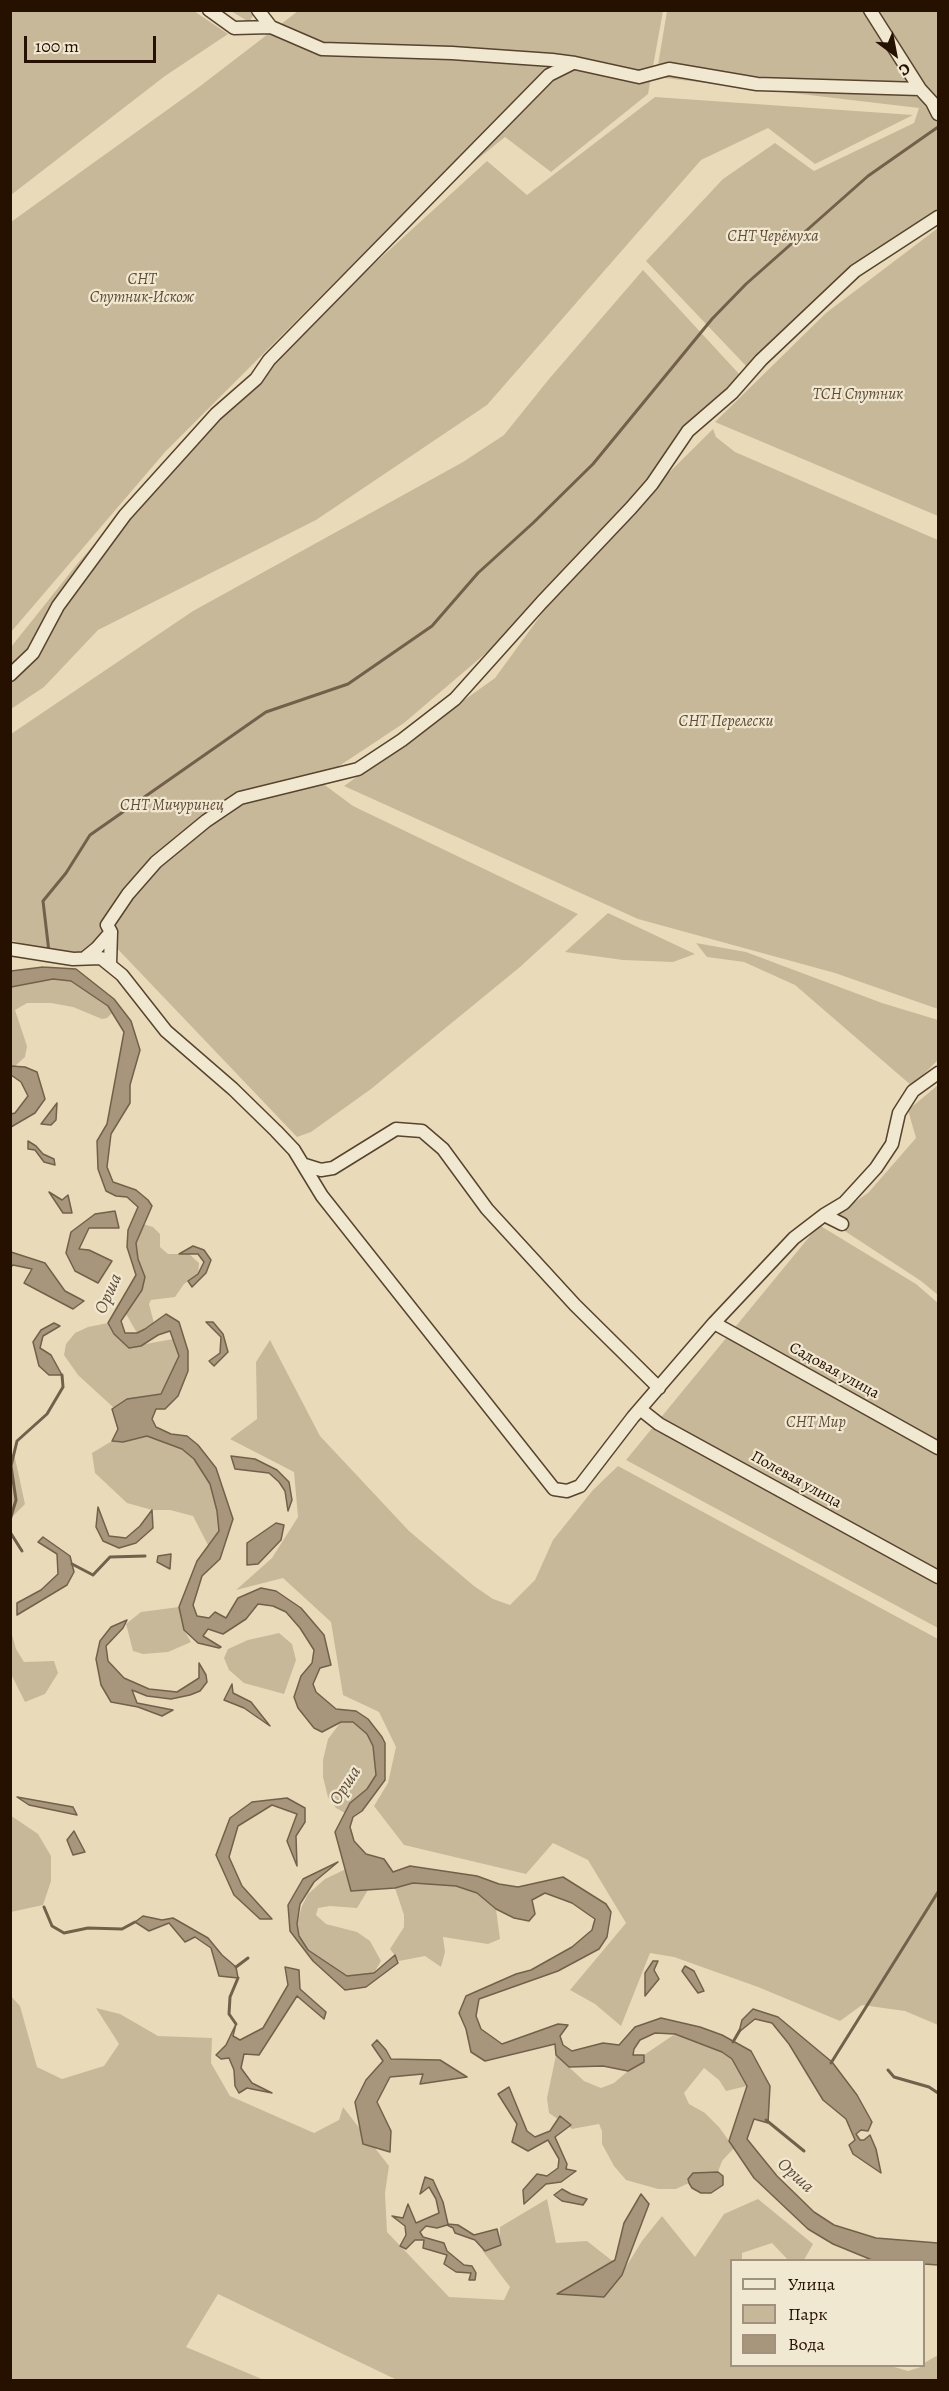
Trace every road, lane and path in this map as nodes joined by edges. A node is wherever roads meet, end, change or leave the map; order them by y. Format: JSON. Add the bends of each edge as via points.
{"nodes":[{"id":1,"x":209,"y":10,"type":"edge"},
{"id":2,"x":258,"y":10,"type":"edge"},
{"id":3,"x":870,"y":10,"type":"edge"},
{"id":4,"x":271,"y":27,"type":"junction"},
{"id":5,"x":573,"y":63,"type":"junction"},
{"id":6,"x":920,"y":89,"type":"junction"},
{"id":7,"x":939,"y":114,"type":"edge"},
{"id":8,"x":939,"y":217,"type":"edge"},
{"id":9,"x":10,"y":675,"type":"edge"},
{"id":10,"x":111,"y":932,"type":"junction"},
{"id":11,"x":10,"y":949,"type":"edge"},
{"id":12,"x":86,"y":957,"type":"junction"},
{"id":13,"x":110,"y":964,"type":"junction"},
{"id":14,"x":939,"y":1073,"type":"edge"},
{"id":15,"x":304,"y":1165,"type":"junction"},
{"id":16,"x":824,"y":1215,"type":"junction"},
{"id":17,"x":842,"y":1224,"type":"dead end"},
{"id":18,"x":714,"y":1323,"type":"junction"},
{"id":19,"x":659,"y":1388,"type":"junction"},
{"id":20,"x":640,"y":1409,"type":"junction"},
{"id":21,"x":939,"y":1448,"type":"edge"},
{"id":22,"x":939,"y":1577,"type":"edge"}],
"edges":[{"from":1,"to":4,"type":"street","via":[[234,28]]},
{"from":2,"to":4,"type":"street"},
{"from":3,"to":6,"type":"street"},
{"from":4,"to":5,"type":"street","via":[[322,49],[453,53]]},
{"from":5,"to":6,"type":"street","via":[[639,77],[669,69],[757,84]]},
{"from":5,"to":9,"type":"street","via":[[549,75],[268,360],[256,379],[216,414],[125,515],[58,606],[33,653]]},
{"from":6,"to":7,"type":"street"},
{"from":8,"to":10,"type":"street","via":[[855,271],[761,360],[732,393],[688,431],[652,484],[454,699],[358,769],[240,798],[206,821],[156,862],[128,894],[107,925]]},
{"from":10,"to":12,"type":"street"},
{"from":10,"to":13,"type":"street"},
{"from":11,"to":12,"type":"street"},
{"from":12,"to":13,"type":"street","via":[[101,958]]},
{"from":13,"to":15,"type":"street","via":[[166,1031],[276,1131]]},
{"from":14,"to":16,"type":"street","via":[[913,1091],[899,1113],[892,1144],[876,1168],[844,1203]]},
{"from":15,"to":19,"type":"street","via":[[321,1170],[333,1168],[396,1129],[422,1131],[443,1149],[487,1209],[575,1305]]},
{"from":15,"to":20,"type":"street","via":[[322,1196],[554,1489],[567,1491],[580,1486]]},
{"from":16,"to":17,"type":"street"},
{"from":16,"to":18,"type":"street","via":[[794,1238]]},
{"from":18,"to":19,"type":"street"},
{"from":18,"to":21,"type":"street","name":"Садовая улица"},
{"from":19,"to":20,"type":"street"},
{"from":20,"to":22,"type":"street","name":"Полевая улица","via":[[659,1424]]}]}
